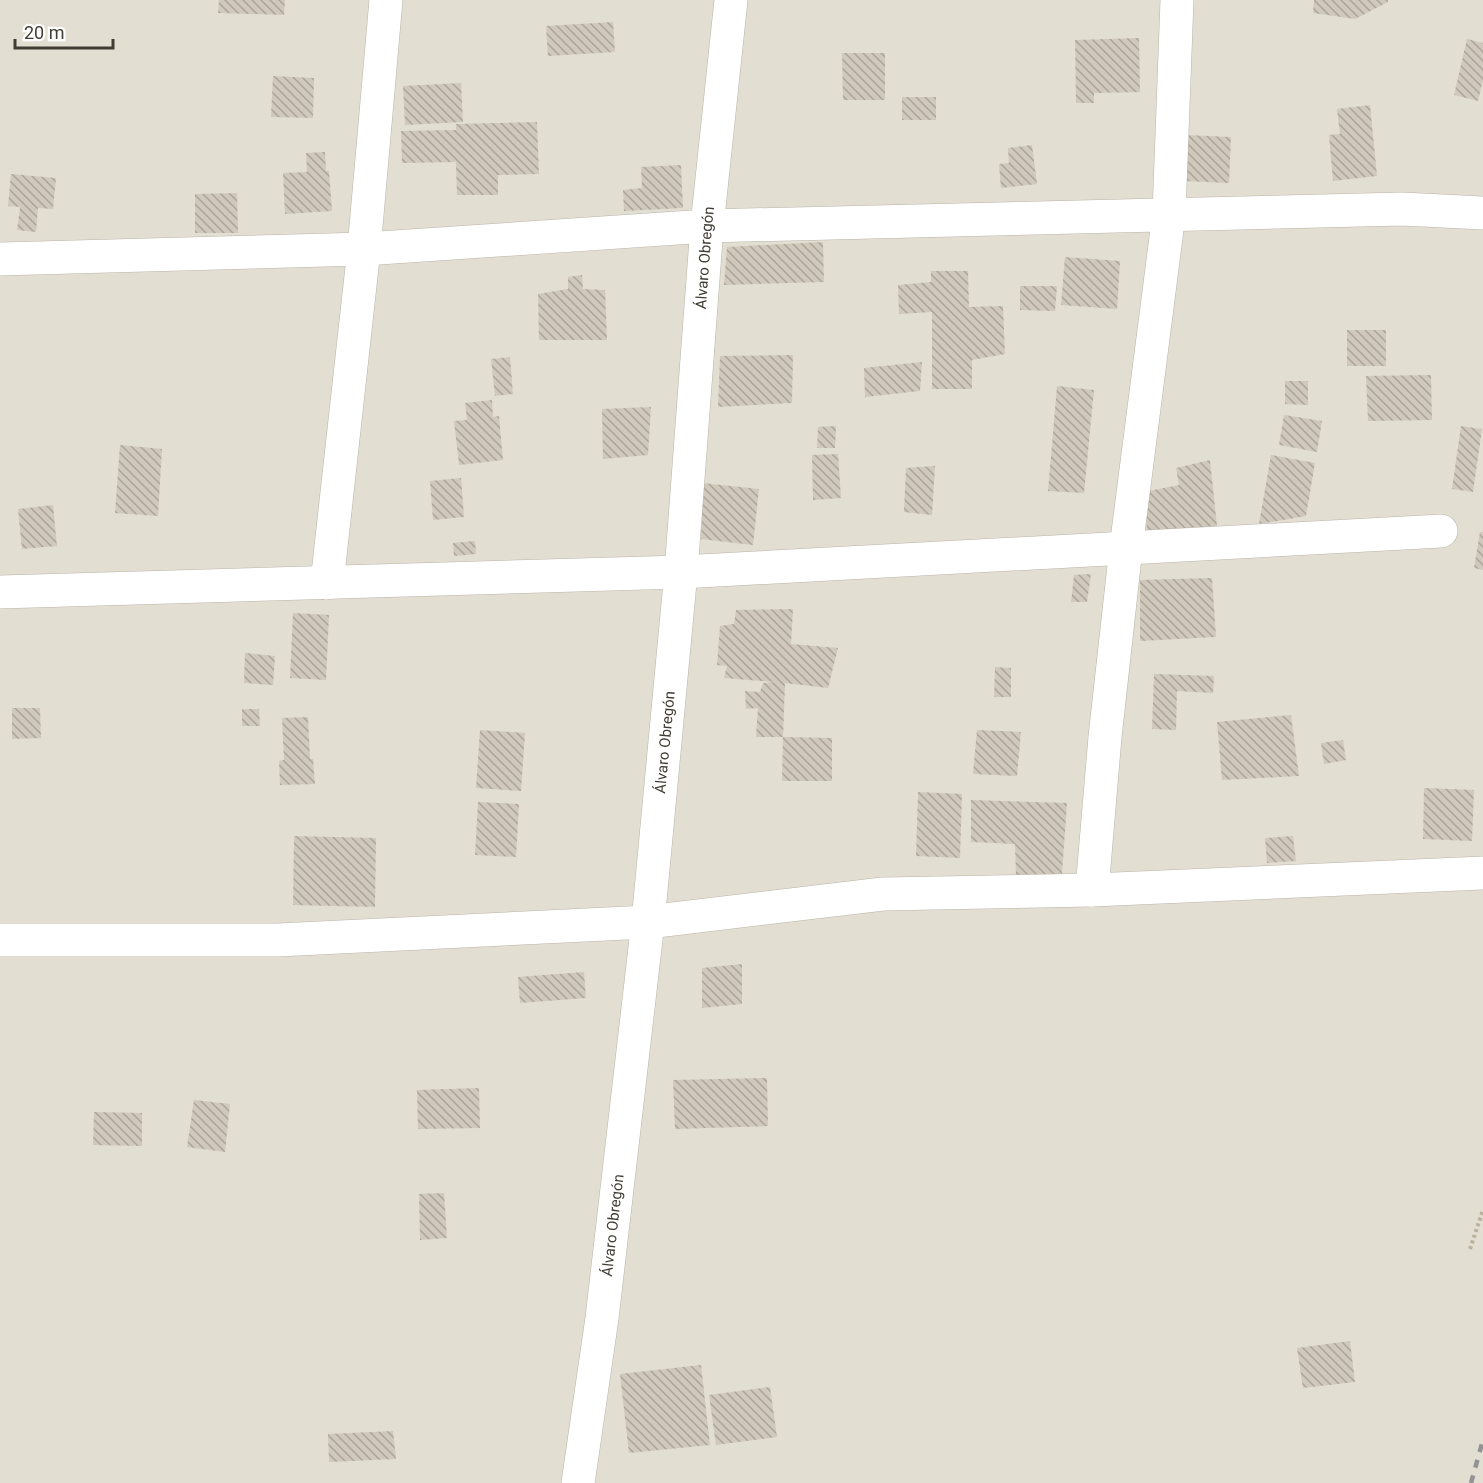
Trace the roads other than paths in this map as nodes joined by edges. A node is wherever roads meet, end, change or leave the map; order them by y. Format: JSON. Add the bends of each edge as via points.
{"nodes":[{"id":1,"x":386,"y":0,"type":"edge"},
{"id":2,"x":731,"y":0,"type":"edge"},
{"id":3,"x":1177,"y":0,"type":"edge"},
{"id":4,"x":1168,"y":213,"type":"junction"},
{"id":5,"x":1483,"y":213,"type":"edge"},
{"id":6,"x":707,"y":226,"type":"junction"},
{"id":7,"x":364,"y":249,"type":"junction"},
{"id":8,"x":0,"y":259,"type":"edge"},
{"id":9,"x":1441,"y":531,"type":"dead end"},
{"id":10,"x":1126,"y":548,"type":"junction"},
{"id":11,"x":681,"y":573,"type":"junction"},
{"id":12,"x":327,"y":583,"type":"junction"},
{"id":13,"x":0,"y":592,"type":"edge"},
{"id":14,"x":1483,"y":873,"type":"edge"},
{"id":15,"x":1092,"y":890,"type":"junction"},
{"id":16,"x":648,"y":922,"type":"junction"},
{"id":17,"x":0,"y":940,"type":"edge"},
{"id":18,"x":578,"y":1483,"type":"edge"}],
"edges":[{"from":1,"to":7,"type":"street"},
{"from":2,"to":6,"type":"street","name":"Álvaro Obregón"},
{"from":3,"to":4,"type":"street"},
{"from":4,"to":5,"type":"street","via":[[1402,209]]},
{"from":4,"to":6,"type":"street"},
{"from":4,"to":10,"type":"street"},
{"from":6,"to":7,"type":"street"},
{"from":6,"to":11,"type":"street","name":"Álvaro Obregón"},
{"from":7,"to":8,"type":"street"},
{"from":7,"to":12,"type":"street"},
{"from":9,"to":10,"type":"street"},
{"from":10,"to":11,"type":"street"},
{"from":10,"to":15,"type":"street"},
{"from":11,"to":12,"type":"street"},
{"from":11,"to":16,"type":"street","name":"Álvaro Obregón"},
{"from":12,"to":13,"type":"street"},
{"from":14,"to":15,"type":"street"},
{"from":15,"to":16,"type":"street","via":[[883,894]]},
{"from":16,"to":17,"type":"street","via":[[278,940]]},
{"from":16,"to":18,"type":"street","name":"Álvaro Obregón","via":[[602,1318]]}]}
